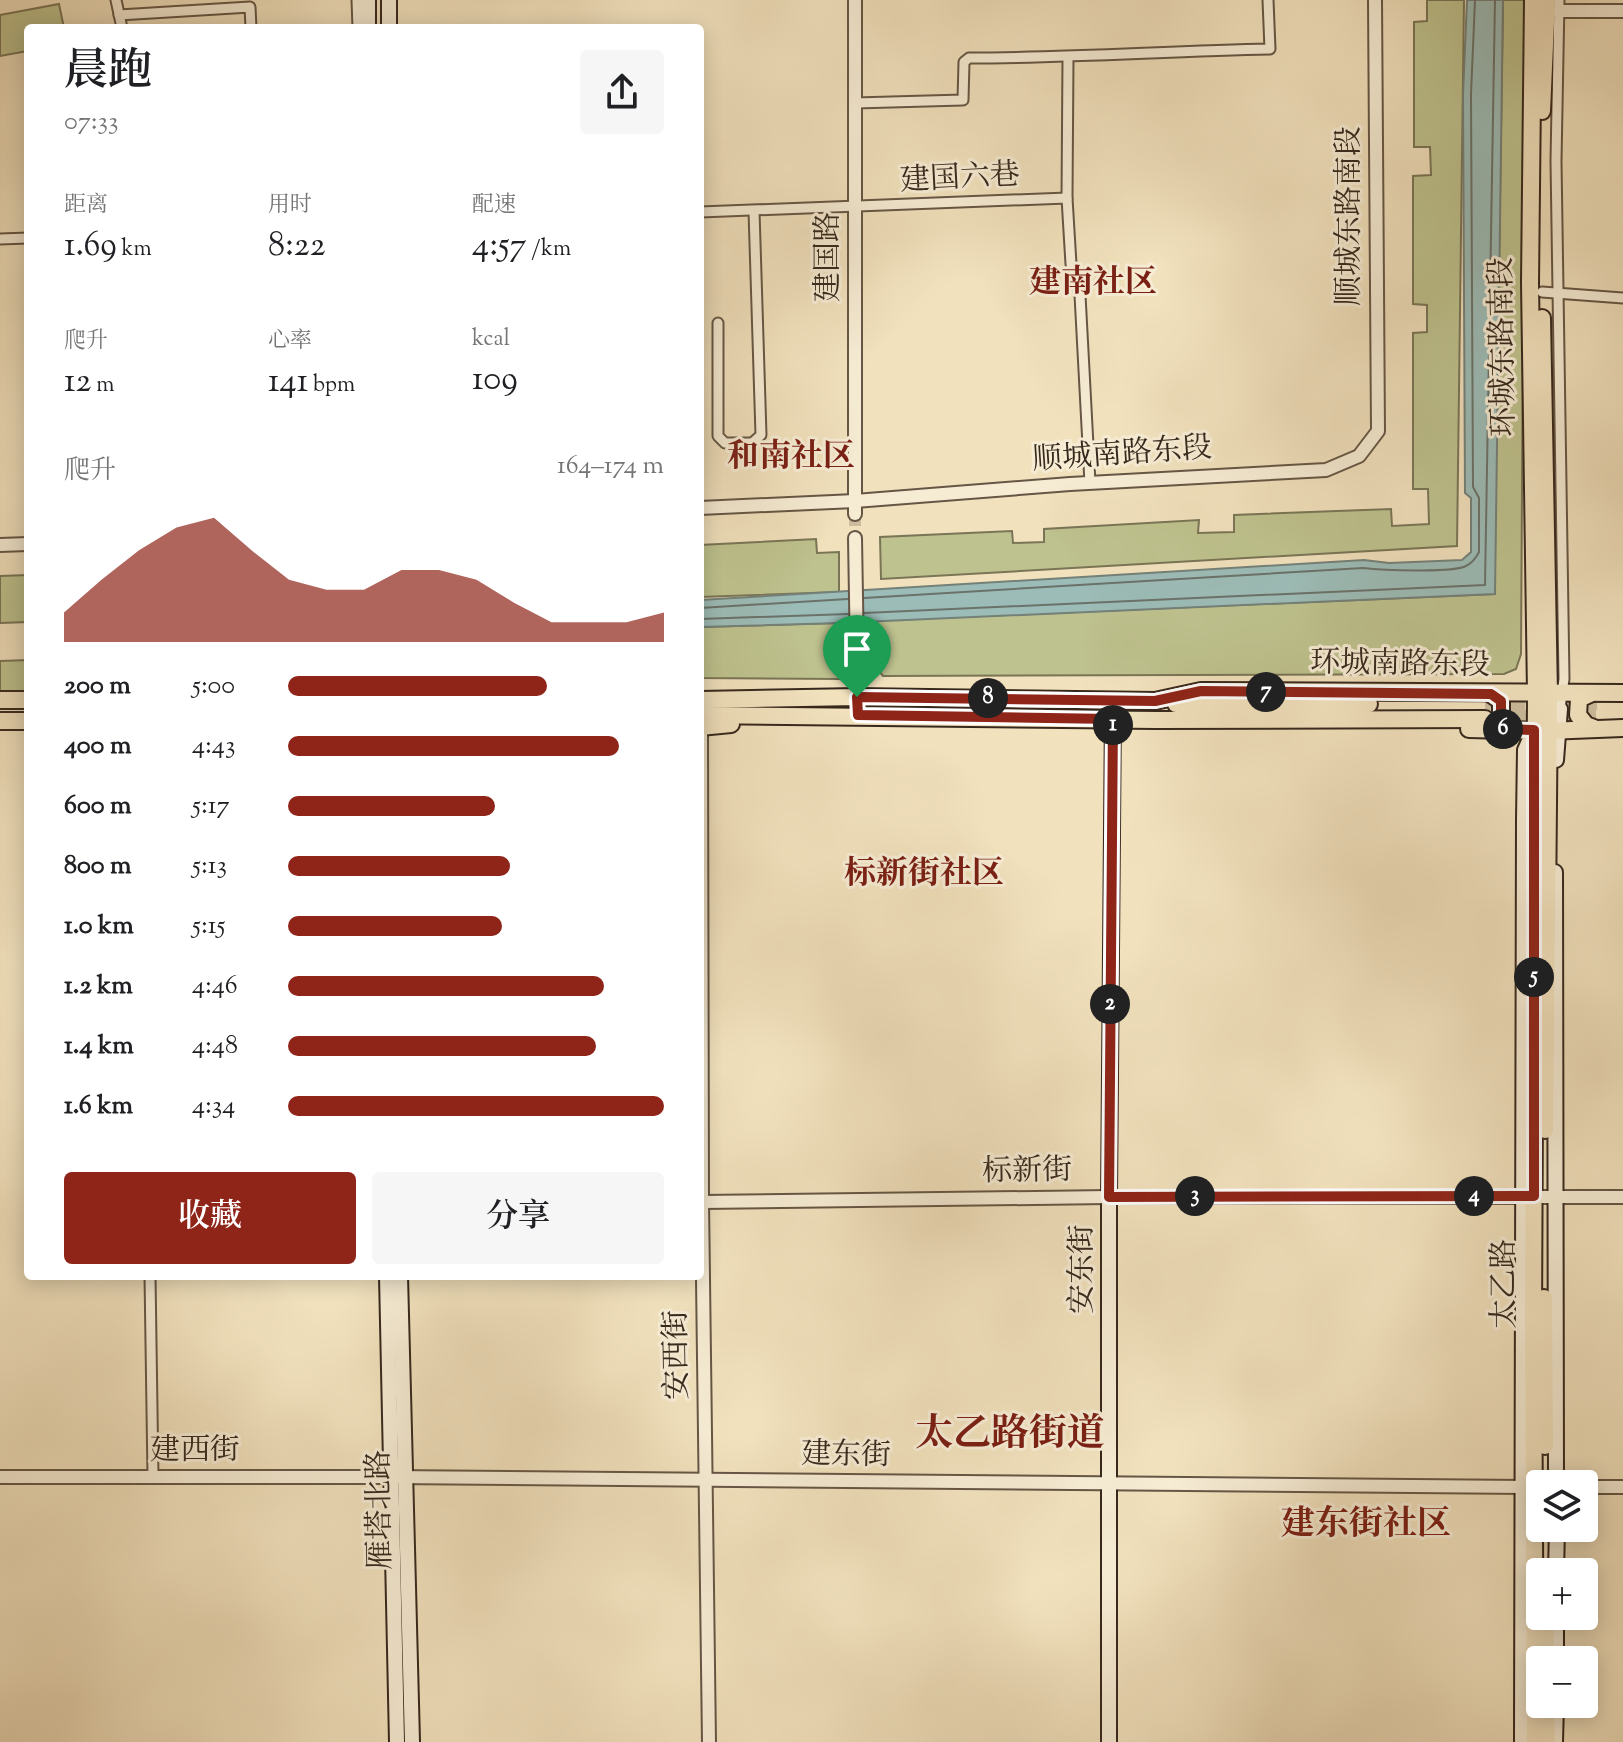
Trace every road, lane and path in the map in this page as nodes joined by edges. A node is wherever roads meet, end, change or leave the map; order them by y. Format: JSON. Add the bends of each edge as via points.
{"nodes":[{"id":1,"x":116,"y":0,"type":"edge"},
{"id":2,"x":357,"y":0,"type":"edge"},
{"id":3,"x":368,"y":0,"type":"edge"},
{"id":4,"x":379,"y":0,"type":"edge"},
{"id":5,"x":389,"y":0,"type":"edge"},
{"id":6,"x":855,"y":0,"type":"edge"},
{"id":7,"x":1375,"y":0,"type":"edge"},
{"id":8,"x":1269,"y":3,"type":"edge"},
{"id":9,"x":1545,"y":4,"type":"edge"},
{"id":10,"x":1623,"y":11,"type":"edge"},
{"id":11,"x":119,"y":15,"type":"junction"},
{"id":12,"x":121,"y":24,"type":"edge"},
{"id":13,"x":251,"y":24,"type":"edge"},
{"id":14,"x":358,"y":24,"type":"edge"},
{"id":15,"x":368,"y":24,"type":"edge"},
{"id":16,"x":380,"y":24,"type":"edge"},
{"id":17,"x":389,"y":24,"type":"edge"},
{"id":18,"x":1068,"y":58,"type":"junction"},
{"id":19,"x":855,"y":103,"type":"junction"},
{"id":20,"x":1067,"y":198,"type":"junction"},
{"id":21,"x":855,"y":208,"type":"junction"},
{"id":22,"x":754,"y":211,"type":"junction"},
{"id":23,"x":704,"y":212,"type":"edge"},
{"id":24,"x":24,"y":238,"type":"edge"},
{"id":25,"x":0,"y":239,"type":"edge"},
{"id":26,"x":1550,"y":292,"type":"junction"},
{"id":27,"x":1623,"y":298,"type":"edge"},
{"id":28,"x":718,"y":323,"type":"dead end"},
{"id":29,"x":1378,"y":431,"type":"joint"},
{"id":30,"x":1090,"y":483,"type":"junction"},
{"id":31,"x":704,"y":508,"type":"edge"},
{"id":32,"x":855,"y":508,"type":"junction"},
{"id":33,"x":855,"y":538,"type":"tunnel mouth"},
{"id":34,"x":24,"y":544,"type":"edge"},
{"id":35,"x":0,"y":545,"type":"edge"},
{"id":36,"x":704,"y":691,"type":"edge"},
{"id":37,"x":1623,"y":693,"type":"edge"},
{"id":38,"x":857,"y":697,"type":"junction"},
{"id":39,"x":1552,"y":698,"type":"junction"},
{"id":40,"x":0,"y":700,"type":"edge"},
{"id":41,"x":24,"y":700,"type":"edge"},
{"id":42,"x":704,"y":700,"type":"edge"},
{"id":43,"x":1113,"y":700,"type":"junction"},
{"id":44,"x":1623,"y":703,"type":"edge"},
{"id":45,"x":811,"y":707,"type":"junction"},
{"id":46,"x":1595,"y":710,"type":"junction"},
{"id":47,"x":1488,"y":711,"type":"junction"},
{"id":48,"x":704,"y":715,"type":"edge"},
{"id":49,"x":858,"y":715,"type":"junction"},
{"id":50,"x":1623,"y":717,"type":"edge"},
{"id":51,"x":1113,"y":719,"type":"junction"},
{"id":52,"x":0,"y":721,"type":"edge"},
{"id":53,"x":24,"y":721,"type":"edge"},
{"id":54,"x":704,"y":726,"type":"edge"},
{"id":55,"x":1623,"y":728,"type":"edge"},
{"id":56,"x":1547,"y":730,"type":"junction"},
{"id":57,"x":1539,"y":1196,"type":"junction"},
{"id":58,"x":1109,"y":1197,"type":"junction"},
{"id":59,"x":1623,"y":1197,"type":"edge"},
{"id":60,"x":704,"y":1202,"type":"edge"},
{"id":61,"x":150,"y":1280,"type":"edge"},
{"id":62,"x":387,"y":1280,"type":"edge"},
{"id":63,"x":400,"y":1280,"type":"edge"},
{"id":64,"x":703,"y":1280,"type":"edge"},
{"id":65,"x":1535,"y":1470,"type":"edge"},
{"id":66,"x":1555,"y":1470,"type":"edge"},
{"id":67,"x":0,"y":1477,"type":"edge"},
{"id":68,"x":153,"y":1477,"type":"junction"},
{"id":69,"x":399,"y":1477,"type":"junction"},
{"id":70,"x":706,"y":1480,"type":"junction"},
{"id":71,"x":1110,"y":1484,"type":"junction"},
{"id":72,"x":1526,"y":1487,"type":"edge"},
{"id":73,"x":1598,"y":1487,"type":"edge"},
{"id":74,"x":1623,"y":1487,"type":"edge"},
{"id":75,"x":1532,"y":1542,"type":"edge"},
{"id":76,"x":1535,"y":1542,"type":"edge"},
{"id":77,"x":1546,"y":1718,"type":"edge"},
{"id":78,"x":1556,"y":1718,"type":"edge"},
{"id":79,"x":397,"y":1742,"type":"edge"},
{"id":80,"x":412,"y":1742,"type":"edge"},
{"id":81,"x":709,"y":1742,"type":"edge"},
{"id":82,"x":1109,"y":1742,"type":"edge"},
{"id":83,"x":1522,"y":1742,"type":"edge"},
{"id":84,"x":1535,"y":1742,"type":"edge"},
{"id":85,"x":1547,"y":1742,"type":"edge"},
{"id":86,"x":1555,"y":1742,"type":"edge"}],
"edges":[{"from":1,"to":11,"type":"street"},
{"from":2,"to":14,"type":"street"},
{"from":3,"to":15,"type":"main road"},
{"from":4,"to":16,"type":"main road"},
{"from":5,"to":17,"type":"main road"},
{"from":6,"to":19,"type":"street","name":"建国路"},
{"from":7,"to":29,"type":"street","name":"顺城东路南段"},
{"from":8,"to":18,"type":"street","via":[[1270,49]]},
{"from":9,"to":10,"type":"street"},
{"from":9,"to":26,"type":"main road","name":"环城东路南段","via":[[1540,165]]},
{"from":9,"to":39,"type":"main road","name":"环城东路南段","via":[[1530,283]]},
{"from":11,"to":12,"type":"street"},
{"from":11,"to":13,"type":"street","via":[[250,7]]},
{"from":18,"to":19,"type":"street","via":[[969,58],[964,62],[963,100]]},
{"from":18,"to":20,"type":"street"},
{"from":19,"to":21,"type":"street","name":"建国路"},
{"from":20,"to":21,"type":"street","name":"建国六巷"},
{"from":20,"to":30,"type":"street","via":[[1071,264],[1080,295]]},
{"from":21,"to":22,"type":"street","name":"建国六巷"},
{"from":21,"to":32,"type":"street","name":"建国路"},
{"from":22,"to":23,"type":"street","name":"建国六巷"},
{"from":22,"to":28,"type":"street","via":[[761,435],[752,443],[725,443],[718,436]]},
{"from":24,"to":25,"type":"street"},
{"from":26,"to":27,"type":"street"},
{"from":26,"to":39,"type":"main road","name":"环城东路南段"},
{"from":29,"to":30,"type":"street","name":"顺城南路东段","via":[[1359,456],[1326,470]]},
{"from":30,"to":32,"type":"street","name":"顺城南路东段"},
{"from":31,"to":32,"type":"street","name":"顺城南路东段"},
{"from":33,"to":38,"type":"street"},
{"from":34,"to":35,"type":"street"},
{"from":36,"to":45,"type":"main road","name":"环城南路东段"},
{"from":37,"to":46,"type":"main road"},
{"from":38,"to":43,"type":"main road","name":"环城南路东段"},
{"from":38,"to":45,"type":"main road","name":"环城南路东段"},
{"from":38,"to":49,"type":"street"},
{"from":39,"to":46,"type":"main road","name":"环城南路东段"},
{"from":39,"to":47,"type":"main road","name":"环城南路东段"},
{"from":39,"to":56,"type":"main road","name":"太乙路"},
{"from":39,"to":56,"type":"main road"},
{"from":40,"to":41,"type":"main road"},
{"from":42,"to":45,"type":"main road","name":"环城南路东段"},
{"from":43,"to":47,"type":"main road","name":"环城南路东段","via":[[1155,701],[1201,691]]},
{"from":43,"to":51,"type":"main road","name":"安东街"},
{"from":44,"to":46,"type":"main road"},
{"from":45,"to":48,"type":"main road","name":"环城南路东段"},
{"from":45,"to":49,"type":"main road","name":"环城南路东段"},
{"from":45,"to":54,"type":"main road","name":"环城南路东段"},
{"from":46,"to":50,"type":"main road"},
{"from":46,"to":55,"type":"main road"},
{"from":46,"to":56,"type":"main road","name":"环城南路东段"},
{"from":47,"to":51,"type":"main road","name":"环城南路东段","via":[[1203,728]]},
{"from":47,"to":56,"type":"main road","name":"环城南路东段"},
{"from":49,"to":51,"type":"main road","name":"环城南路东段"},
{"from":51,"to":58,"type":"main road","name":"安东街"},
{"from":52,"to":53,"type":"main road"},
{"from":56,"to":57,"type":"main road","name":"太乙路"},
{"from":56,"to":57,"type":"main road"},
{"from":57,"to":58,"type":"street","name":"标新街"},
{"from":57,"to":59,"type":"street","name":"标新街"},
{"from":57,"to":65,"type":"main road","name":"太乙路"},
{"from":57,"to":66,"type":"main road"},
{"from":58,"to":60,"type":"street","name":"标新街"},
{"from":58,"to":71,"type":"main road","name":"安东街"},
{"from":61,"to":68,"type":"street"},
{"from":62,"to":69,"type":"main road","name":"雁塔北路"},
{"from":63,"to":69,"type":"main road","name":"雁塔北路"},
{"from":64,"to":70,"type":"street","name":"安西街"},
{"from":67,"to":68,"type":"street","name":"建西街"},
{"from":68,"to":69,"type":"street","name":"建西街"},
{"from":69,"to":70,"type":"street","name":"建东街"},
{"from":69,"to":79,"type":"main road","name":"雁塔北路"},
{"from":69,"to":80,"type":"main road","name":"雁塔北路"},
{"from":70,"to":71,"type":"street","name":"建东街"},
{"from":70,"to":81,"type":"street","name":"安西街"},
{"from":71,"to":72,"type":"street","name":"建东街"},
{"from":71,"to":82,"type":"main road","name":"安东街"},
{"from":73,"to":74,"type":"street"},
{"from":75,"to":83,"type":"main road"},
{"from":76,"to":84,"type":"main road","name":"太乙路"},
{"from":77,"to":85,"type":"main road"},
{"from":78,"to":86,"type":"main road"}]}
